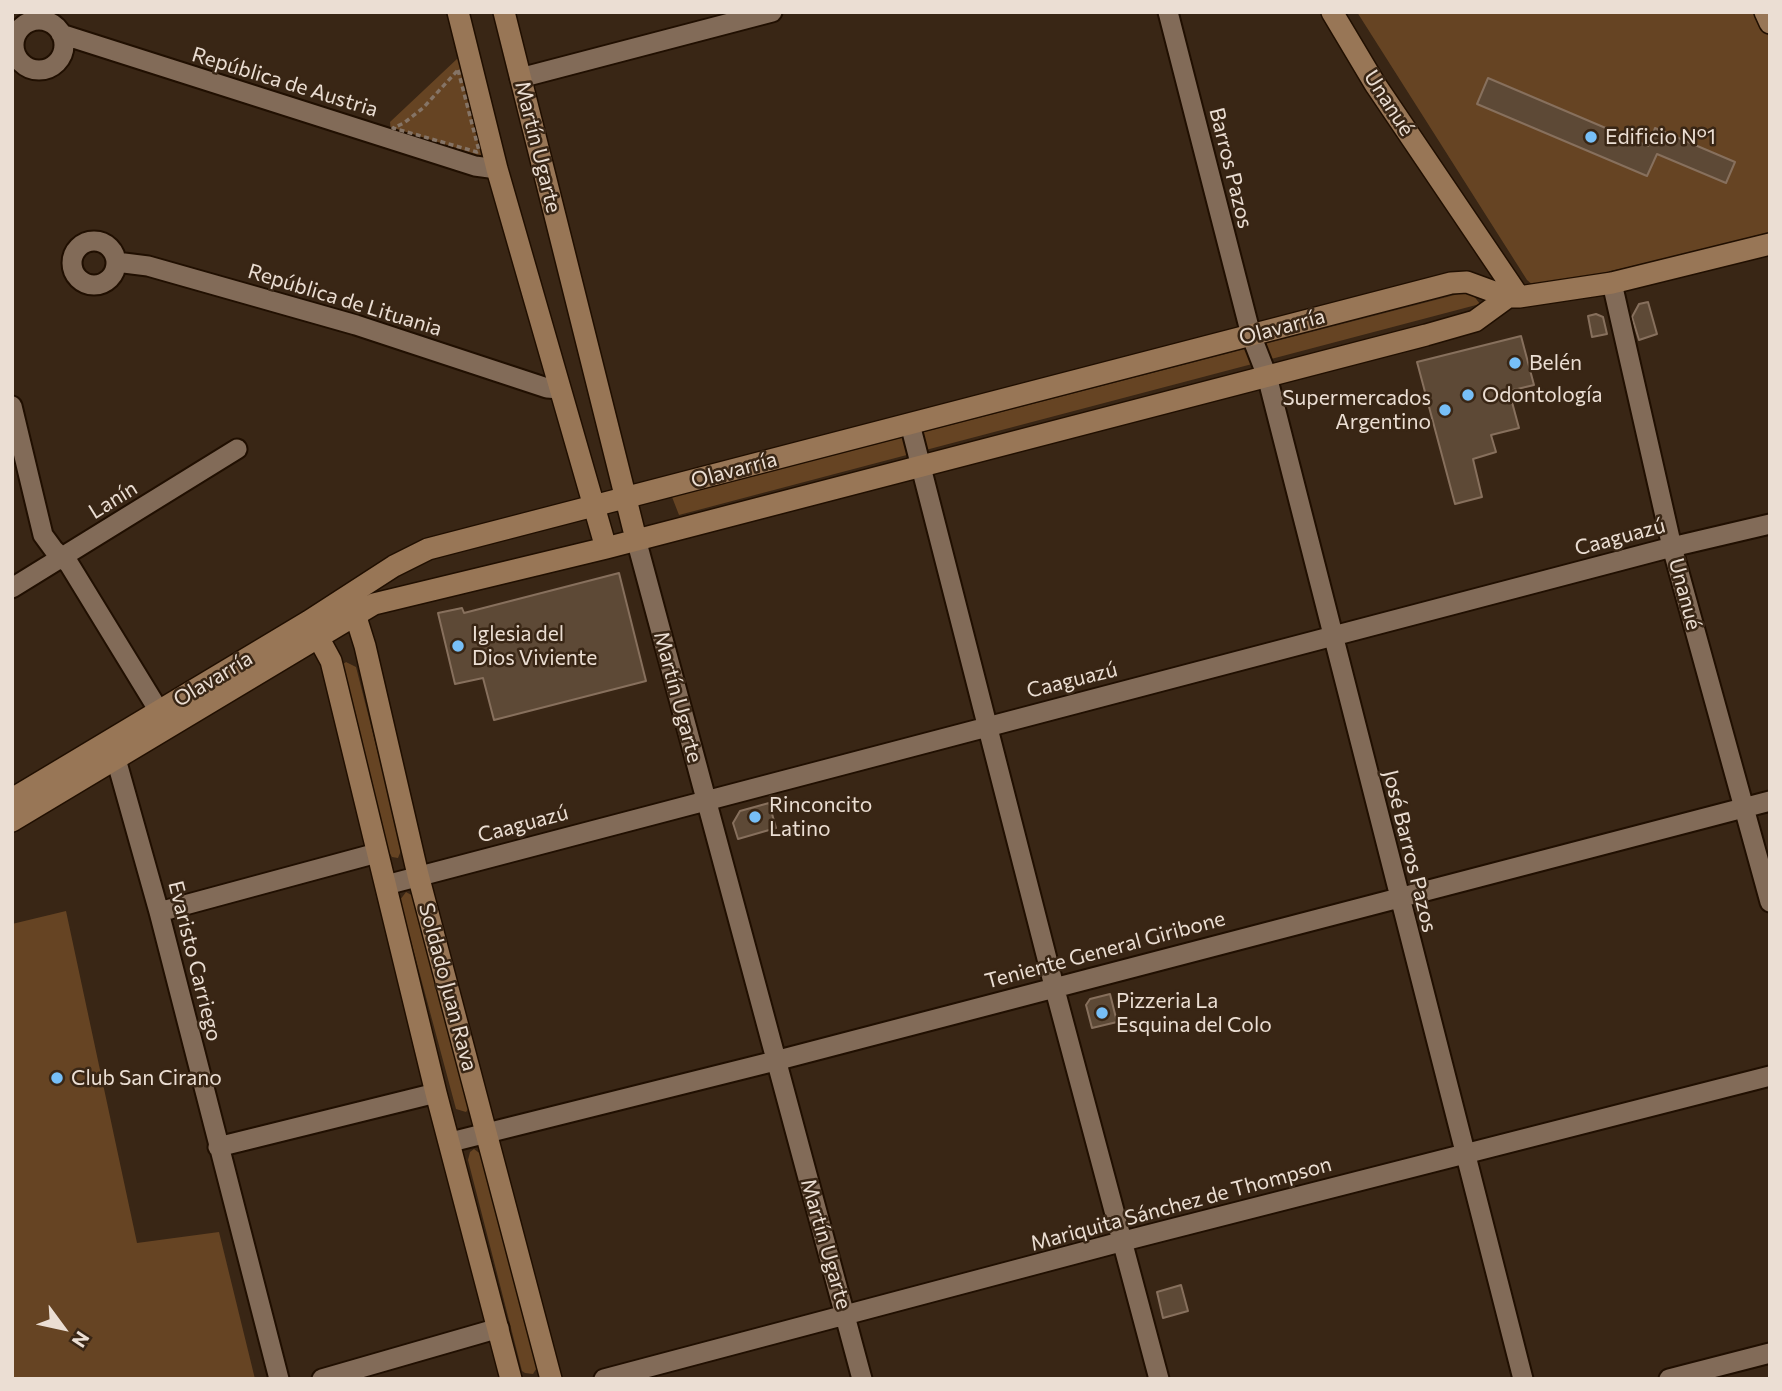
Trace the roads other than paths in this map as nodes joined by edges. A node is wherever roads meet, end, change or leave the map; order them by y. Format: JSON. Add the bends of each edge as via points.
{"nodes":[{"id":1,"x":458,"y":12,"type":"edge"},
{"id":2,"x":504,"y":12,"type":"edge"},
{"id":3,"x":772,"y":12,"type":"edge"},
{"id":4,"x":1168,"y":12,"type":"edge"},
{"id":5,"x":1332,"y":12,"type":"edge"},
{"id":6,"x":1765,"y":12,"type":"edge"},
{"id":7,"x":1770,"y":23,"type":"edge"},
{"id":8,"x":61,"y":34,"type":"dead end"},
{"id":9,"x":520,"y":78,"type":"junction"},
{"id":10,"x":497,"y":169,"type":"junction"},
{"id":11,"x":1770,"y":244,"type":"edge"},
{"id":12,"x":116,"y":262,"type":"dead end"},
{"id":13,"x":1612,"y":283,"type":"junction"},
{"id":14,"x":1513,"y":297,"type":"junction"},
{"id":15,"x":1251,"y":335,"type":"junction"},
{"id":16,"x":1267,"y":376,"type":"junction"},
{"id":17,"x":560,"y":389,"type":"junction"},
{"id":18,"x":12,"y":406,"type":"edge"},
{"id":19,"x":910,"y":424,"type":"junction"},
{"id":20,"x":237,"y":449,"type":"dead end"},
{"id":21,"x":921,"y":466,"type":"junction"},
{"id":22,"x":628,"y":498,"type":"junction"},
{"id":23,"x":594,"y":507,"type":"junction"},
{"id":24,"x":1770,"y":524,"type":"edge"},
{"id":25,"x":636,"y":539,"type":"junction"},
{"id":26,"x":1672,"y":547,"type":"junction"},
{"id":27,"x":606,"y":548,"type":"junction"},
{"id":28,"x":64,"y":558,"type":"junction"},
{"id":29,"x":12,"y":588,"type":"edge"},
{"id":30,"x":352,"y":605,"type":"junction"},
{"id":31,"x":314,"y":629,"type":"junction"},
{"id":32,"x":1332,"y":636,"type":"junction"},
{"id":33,"x":159,"y":712,"type":"junction"},
{"id":34,"x":988,"y":725,"type":"junction"},
{"id":35,"x":116,"y":759,"type":"junction"},
{"id":36,"x":12,"y":799,"type":"edge"},
{"id":37,"x":706,"y":799,"type":"junction"},
{"id":38,"x":1770,"y":801,"type":"edge"},
{"id":39,"x":1743,"y":808,"type":"junction"},
{"id":40,"x":12,"y":821,"type":"edge"},
{"id":41,"x":377,"y":853,"type":"junction"},
{"id":42,"x":418,"y":875,"type":"junction"},
{"id":43,"x":386,"y":885,"type":"junction"},
{"id":44,"x":1398,"y":897,"type":"junction"},
{"id":45,"x":1770,"y":902,"type":"edge"},
{"id":46,"x":159,"y":912,"type":"junction"},
{"id":47,"x":1054,"y":986,"type":"junction"},
{"id":48,"x":775,"y":1061,"type":"junction"},
{"id":49,"x":1770,"y":1076,"type":"edge"},
{"id":50,"x":436,"y":1093,"type":"junction"},
{"id":51,"x":486,"y":1133,"type":"junction"},
{"id":52,"x":451,"y":1142,"type":"junction"},
{"id":53,"x":218,"y":1147,"type":"junction"},
{"id":54,"x":1466,"y":1153,"type":"junction"},
{"id":55,"x":1124,"y":1241,"type":"junction"},
{"id":56,"x":846,"y":1316,"type":"junction"},
{"id":57,"x":499,"y":1328,"type":"junction"},
{"id":58,"x":1770,"y":1353,"type":"edge"},
{"id":59,"x":279,"y":1379,"type":"edge"},
{"id":60,"x":322,"y":1379,"type":"edge"},
{"id":61,"x":512,"y":1379,"type":"edge"},
{"id":62,"x":551,"y":1379,"type":"edge"},
{"id":63,"x":604,"y":1379,"type":"edge"},
{"id":64,"x":862,"y":1379,"type":"edge"},
{"id":65,"x":1160,"y":1379,"type":"edge"},
{"id":66,"x":1523,"y":1379,"type":"edge"},
{"id":67,"x":1669,"y":1379,"type":"edge"}],
"edges":[{"from":1,"to":10,"type":"street","name":"Martín Ugarte"},
{"from":2,"to":9,"type":"street","name":"Martín Ugarte"},
{"from":3,"to":9,"type":"street"},
{"from":4,"to":15,"type":"street","name":"Barros Pazos"},
{"from":5,"to":14,"type":"street","name":"Unanué"},
{"from":6,"to":7,"type":"street"},
{"from":8,"to":10,"type":"street","name":"República de Austria","via":[[475,166]]},
{"from":9,"to":22,"type":"street","name":"Martín Ugarte"},
{"from":10,"to":17,"type":"street","name":"Martín Ugarte"},
{"from":11,"to":13,"type":"street","name":"Olavarría"},
{"from":12,"to":17,"type":"street","name":"República de Lituania","via":[[148,266],[356,325]]},
{"from":13,"to":14,"type":"street","name":"Olavarría"},
{"from":13,"to":26,"type":"street","name":"Unanué"},
{"from":14,"to":15,"type":"street","name":"Olavarría","via":[[1468,282],[1451,283]]},
{"from":14,"to":16,"type":"street","name":"Olavarría","via":[[1475,321]]},
{"from":15,"to":16,"type":"street","name":"José Barros Pazos"},
{"from":15,"to":19,"type":"street","name":"Olavarría"},
{"from":16,"to":21,"type":"street","name":"Olavarría"},
{"from":16,"to":32,"type":"street","name":"José Barros Pazos"},
{"from":17,"to":23,"type":"street","name":"Martín Ugarte"},
{"from":18,"to":28,"type":"street","via":[[43,535]]},
{"from":19,"to":21,"type":"street"},
{"from":19,"to":22,"type":"street","name":"Olavarría"},
{"from":20,"to":28,"type":"street","name":"Lanín"},
{"from":21,"to":25,"type":"street","name":"Olavarría"},
{"from":21,"to":34,"type":"street"},
{"from":22,"to":23,"type":"street","name":"Olavarría"},
{"from":22,"to":25,"type":"street","name":"Martín Ugarte"},
{"from":23,"to":27,"type":"street","name":"Martín Ugarte"},
{"from":23,"to":30,"type":"street","name":"Olavarría","via":[[428,549],[394,566]]},
{"from":24,"to":26,"type":"street","name":"Caaguazú"},
{"from":25,"to":27,"type":"street","name":"Olavarría"},
{"from":25,"to":37,"type":"street","name":"Martín Ugarte"},
{"from":26,"to":32,"type":"street","name":"Caaguazú"},
{"from":26,"to":39,"type":"street","name":"Unanué"},
{"from":27,"to":30,"type":"street","name":"Olavarría"},
{"from":28,"to":29,"type":"street","name":"Lanín"},
{"from":28,"to":33,"type":"street"},
{"from":30,"to":31,"type":"street","name":"Olavarría"},
{"from":30,"to":42,"type":"street","name":"Soldado Juan Rava"},
{"from":31,"to":33,"type":"street","name":"Olavarría"},
{"from":31,"to":35,"type":"street","name":"Olavarría"},
{"from":31,"to":41,"type":"street","name":"Soldado Juan Rava","via":[[331,661]]},
{"from":32,"to":34,"type":"street","name":"Caaguazú"},
{"from":32,"to":44,"type":"street","name":"José Barros Pazos"},
{"from":33,"to":36,"type":"street","name":"Olavarría"},
{"from":34,"to":37,"type":"street","name":"Caaguazú"},
{"from":34,"to":47,"type":"street"},
{"from":35,"to":40,"type":"street","name":"Olavarría"},
{"from":35,"to":46,"type":"street","name":"Evaristo Carriego"},
{"from":37,"to":42,"type":"street","name":"Caaguazú"},
{"from":37,"to":48,"type":"street","name":"Martín Ugarte"},
{"from":38,"to":39,"type":"street","name":"Teniente General Giribone"},
{"from":39,"to":44,"type":"street","name":"Teniente General Giribone"},
{"from":39,"to":45,"type":"street","name":"Unanué"},
{"from":41,"to":43,"type":"street","name":"Soldado Juan Rava"},
{"from":41,"to":46,"type":"street"},
{"from":42,"to":43,"type":"street","name":"Caaguazú"},
{"from":42,"to":51,"type":"street","name":"Soldado Juan Rava"},
{"from":43,"to":50,"type":"street","name":"Soldado Juan Rava"},
{"from":44,"to":47,"type":"street","name":"Teniente General Giribone"},
{"from":44,"to":54,"type":"street","name":"José Barros Pazos"},
{"from":46,"to":53,"type":"street","name":"Evaristo Carriego"},
{"from":47,"to":48,"type":"street","name":"Teniente General Giribone"},
{"from":47,"to":55,"type":"street"},
{"from":48,"to":51,"type":"street","name":"Teniente General Giribone"},
{"from":48,"to":56,"type":"street","name":"Martín Ugarte"},
{"from":49,"to":54,"type":"street","name":"Mariquita Sánchez de Thompson"},
{"from":50,"to":52,"type":"street","name":"Soldado Juan Rava"},
{"from":50,"to":53,"type":"street"},
{"from":51,"to":52,"type":"street","name":"Teniente General Giribone"},
{"from":51,"to":62,"type":"street","name":"Soldado Juan Rava"},
{"from":52,"to":57,"type":"street","name":"Soldado Juan Rava"},
{"from":53,"to":59,"type":"street","name":"Evaristo Carriego"},
{"from":54,"to":55,"type":"street","name":"Mariquita Sánchez de Thompson"},
{"from":54,"to":66,"type":"street","name":"José Barros Pazos"},
{"from":55,"to":56,"type":"street","name":"Mariquita Sánchez de Thompson"},
{"from":55,"to":65,"type":"street"},
{"from":56,"to":63,"type":"street","name":"Mariquita Sánchez de Thompson"},
{"from":56,"to":64,"type":"street","name":"Martín Ugarte"},
{"from":57,"to":60,"type":"street"},
{"from":57,"to":61,"type":"street","name":"Soldado Juan Rava"},
{"from":58,"to":67,"type":"street"}]}
